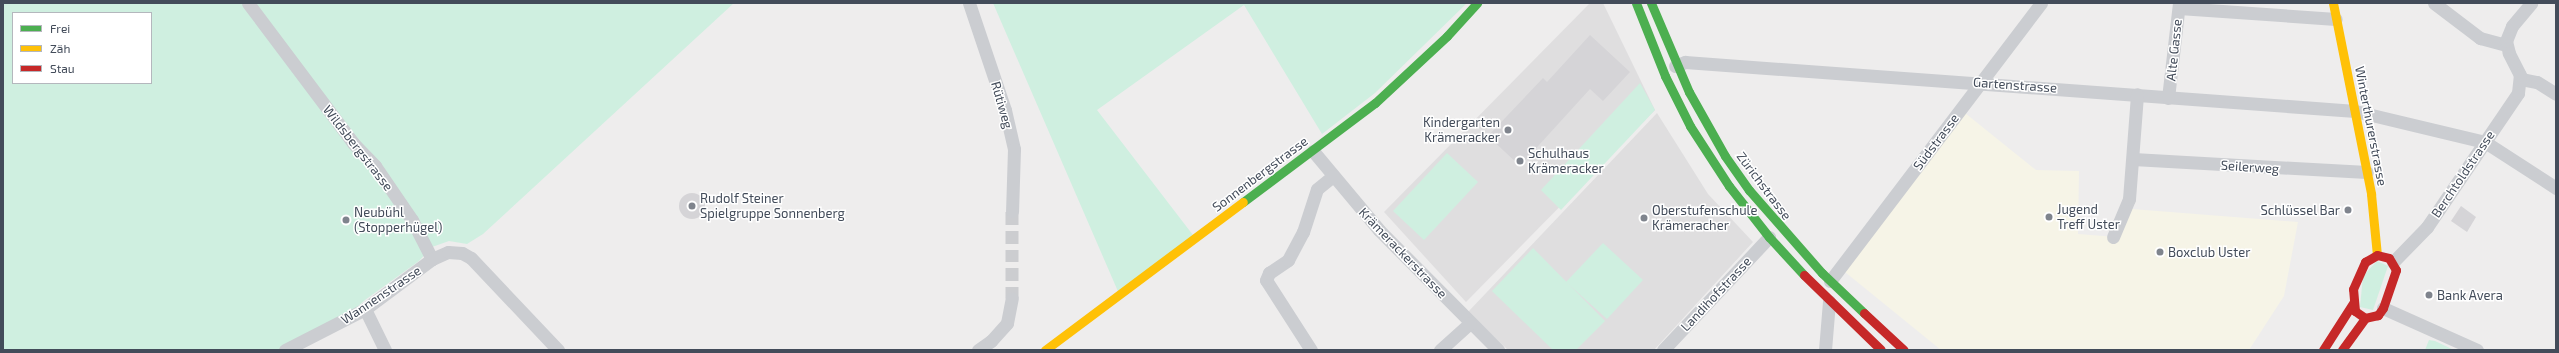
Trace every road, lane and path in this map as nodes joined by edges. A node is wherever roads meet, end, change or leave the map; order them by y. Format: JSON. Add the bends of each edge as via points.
{"nodes":[{"id":1,"x":248,"y":3,"type":"edge"},
{"id":2,"x":969,"y":3,"type":"edge"},
{"id":3,"x":1477,"y":3,"type":"edge"},
{"id":4,"x":1636,"y":3,"type":"edge"},
{"id":5,"x":1651,"y":3,"type":"edge"},
{"id":6,"x":2041,"y":3,"type":"edge"},
{"id":7,"x":2333,"y":3,"type":"edge"},
{"id":8,"x":2434,"y":3,"type":"edge"},
{"id":9,"x":2531,"y":3,"type":"edge"},
{"id":10,"x":2179,"y":6,"type":"edge"},
{"id":11,"x":2336,"y":19,"type":"junction"},
{"id":12,"x":2506,"y":45,"type":"junction"},
{"id":13,"x":1675,"y":66,"type":"junction"},
{"id":14,"x":2521,"y":79,"type":"junction"},
{"id":15,"x":1981,"y":83,"type":"junction"},
{"id":16,"x":2138,"y":94,"type":"junction"},
{"id":17,"x":2556,"y":94,"type":"edge"},
{"id":18,"x":2168,"y":98,"type":"junction"},
{"id":19,"x":2355,"y":111,"type":"junction"},
{"id":20,"x":2485,"y":142,"type":"junction"},
{"id":21,"x":1313,"y":151,"type":"junction"},
{"id":22,"x":2133,"y":159,"type":"junction"},
{"id":23,"x":2367,"y":172,"type":"junction"},
{"id":24,"x":1333,"y":176,"type":"junction"},
{"id":25,"x":2556,"y":188,"type":"edge"},
{"id":26,"x":1012,"y":211,"type":"tunnel mouth"},
{"id":27,"x":1769,"y":237,"type":"junction"},
{"id":28,"x":2113,"y":237,"type":"dead end"},
{"id":29,"x":2377,"y":255,"type":"junction"},
{"id":30,"x":432,"y":259,"type":"junction"},
{"id":31,"x":2393,"y":262,"type":"junction"},
{"id":32,"x":1830,"y":281,"type":"junction"},
{"id":33,"x":1012,"y":298,"type":"tunnel mouth"},
{"id":34,"x":1829,"y":301,"type":"junction"},
{"id":35,"x":2353,"y":303,"type":"junction"},
{"id":36,"x":2383,"y":308,"type":"junction"},
{"id":37,"x":365,"y":309,"type":"junction"},
{"id":38,"x":2365,"y":318,"type":"junction"},
{"id":39,"x":1470,"y":323,"type":"junction"},
{"id":40,"x":1826,"y":348,"type":"edge"},
{"id":41,"x":285,"y":350,"type":"edge"},
{"id":42,"x":385,"y":350,"type":"edge"},
{"id":43,"x":558,"y":350,"type":"edge"},
{"id":44,"x":978,"y":350,"type":"edge"},
{"id":45,"x":1045,"y":350,"type":"edge"},
{"id":46,"x":1311,"y":350,"type":"edge"},
{"id":47,"x":1440,"y":350,"type":"edge"},
{"id":48,"x":1498,"y":350,"type":"edge"},
{"id":49,"x":1663,"y":350,"type":"edge"},
{"id":50,"x":1881,"y":350,"type":"edge"},
{"id":51,"x":1904,"y":350,"type":"edge"},
{"id":52,"x":2323,"y":350,"type":"edge"},
{"id":53,"x":2342,"y":350,"type":"edge"},
{"id":54,"x":2477,"y":350,"type":"edge"}],
"edges":[{"from":1,"to":30,"type":"street","name":"Wildsbergstrasse","via":[[353,142],[375,166],[412,220]]},
{"from":2,"to":26,"type":"street","name":"Rütiweg","via":[[1005,110],[1014,149]]},
{"from":3,"to":21,"type":"main road","name":"Sonnenbergstrasse","via":[[1447,36],[1375,103]]},
{"from":4,"to":27,"type":"main road","name":"Zürichstrasse","via":[[1665,76],[1690,126],[1729,186]]},
{"from":5,"to":13,"type":"main road","name":"Zürichstrasse"},
{"from":6,"to":15,"type":"street","name":"Südstrasse"},
{"from":7,"to":11,"type":"main road","name":"Winterthurerstrasse"},
{"from":8,"to":12,"type":"street","via":[[2480,38]]},
{"from":9,"to":12,"type":"street","via":[[2512,26]]},
{"from":10,"to":11,"type":"street"},
{"from":10,"to":18,"type":"street","name":"Alte Gasse"},
{"from":11,"to":19,"type":"main road","name":"Winterthurerstrasse"},
{"from":12,"to":14,"type":"street"},
{"from":13,"to":15,"type":"street","name":"Gartenstrasse","via":[[1685,62]]},
{"from":13,"to":32,"type":"main road","name":"Zürichstrasse","via":[[1725,156],[1749,190],[1784,233]]},
{"from":14,"to":17,"type":"street","via":[[2537,82]]},
{"from":14,"to":20,"type":"street","name":"Berchtoldstrasse","via":[[2516,96]]},
{"from":15,"to":16,"type":"street","name":"Gartenstrasse"},
{"from":15,"to":32,"type":"street","name":"Südstrasse"},
{"from":16,"to":18,"type":"street","name":"Gartenstrasse"},
{"from":16,"to":22,"type":"street"},
{"from":18,"to":19,"type":"street","name":"Gartenstrasse"},
{"from":19,"to":20,"type":"street","name":"Gartenstrasse"},
{"from":19,"to":23,"type":"main road","name":"Winterthurerstrasse"},
{"from":20,"to":25,"type":"street","name":"Gartenstrasse"},
{"from":20,"to":31,"type":"street","name":"Berchtoldstrasse","via":[[2427,226]]},
{"from":21,"to":24,"type":"street","name":"Krämerackerstrasse"},
{"from":21,"to":45,"type":"main road","name":"Sonnenbergstrasse"},
{"from":22,"to":23,"type":"street","name":"Seilerweg"},
{"from":22,"to":28,"type":"street","via":[[2126,211]]},
{"from":23,"to":29,"type":"main road","name":"Winterthurerstrasse"},
{"from":24,"to":39,"type":"street","name":"Krämerackerstrasse","via":[[1379,230]]},
{"from":24,"to":46,"type":"street","via":[[1317,189],[1303,232],[1288,260],[1269,273],[1266,280]]},
{"from":27,"to":34,"type":"main road","name":"Zürichstrasse"},
{"from":27,"to":49,"type":"street","name":"Landihofstrasse"},
{"from":29,"to":31,"type":"main road","via":[[2383,255]]},
{"from":29,"to":35,"type":"main road","via":[[2360,270],[2353,289]]},
{"from":30,"to":37,"type":"street","name":"Wannenstrasse"},
{"from":30,"to":43,"type":"street","via":[[448,252],[471,258]]},
{"from":31,"to":36,"type":"main road","via":[[2396,270]]},
{"from":32,"to":51,"type":"main road","name":"Zürichstrasse"},
{"from":33,"to":44,"type":"street","via":[[1007,323],[991,341]]},
{"from":34,"to":40,"type":"street"},
{"from":34,"to":50,"type":"main road","name":"Zürichstrasse"},
{"from":35,"to":38,"type":"main road","via":[[2355,311]]},
{"from":35,"to":52,"type":"main road"},
{"from":36,"to":38,"type":"main road","via":[[2378,315]]},
{"from":36,"to":54,"type":"street"},
{"from":37,"to":41,"type":"street","name":"Wannenstrasse"},
{"from":37,"to":42,"type":"street"},
{"from":38,"to":53,"type":"main road"},
{"from":39,"to":47,"type":"street"},
{"from":39,"to":48,"type":"street","name":"Krämerackerstrasse"}]}
